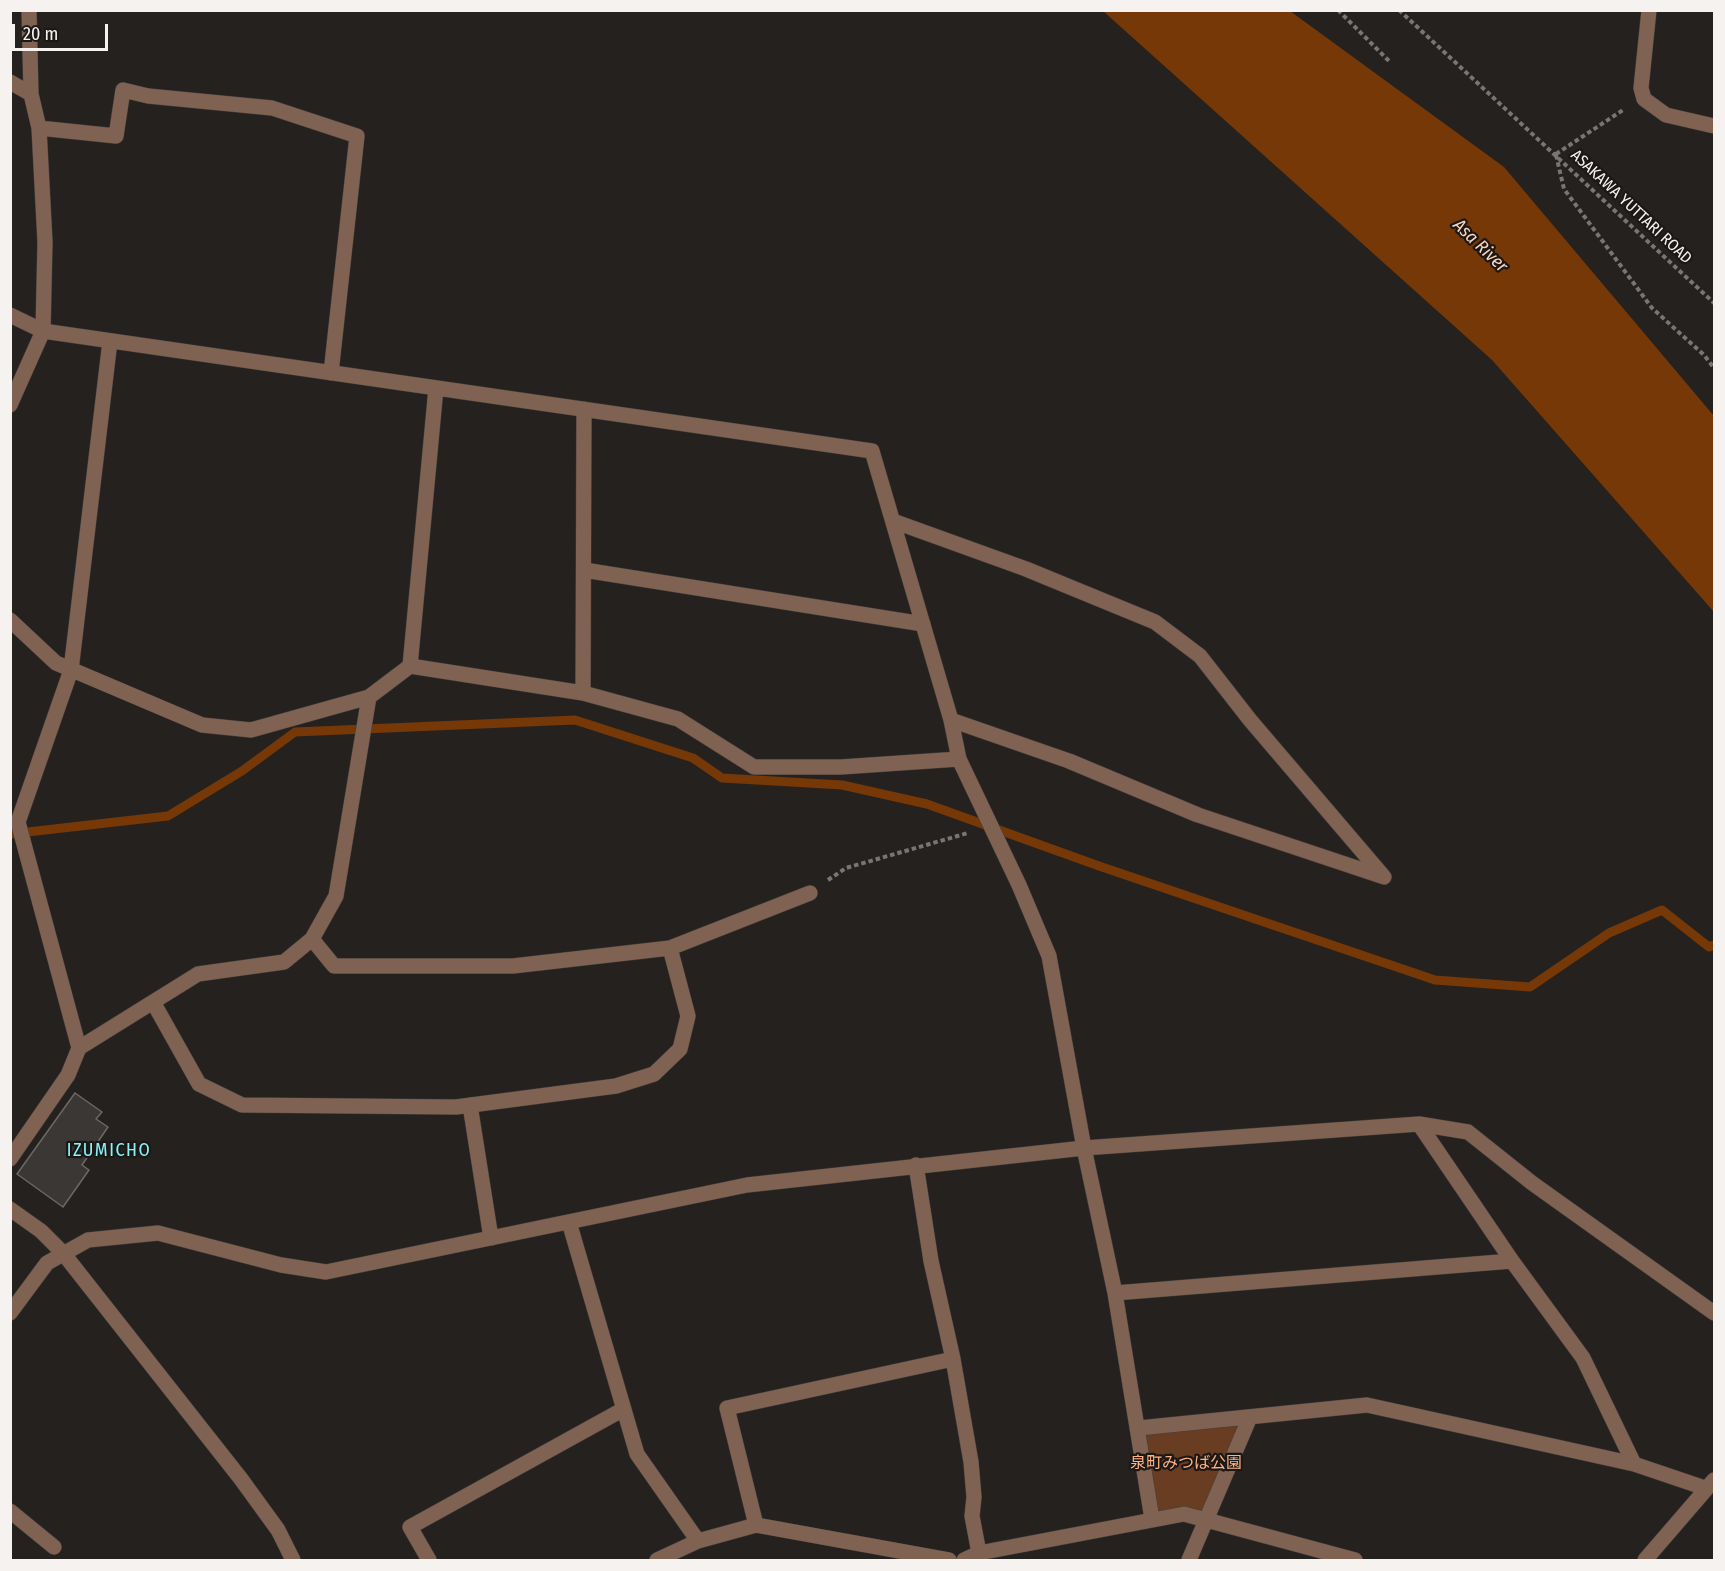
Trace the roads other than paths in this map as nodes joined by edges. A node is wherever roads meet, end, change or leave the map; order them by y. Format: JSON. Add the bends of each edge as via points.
{"nodes":[{"id":1,"x":29,"y":10,"type":"edge"},
{"id":2,"x":1649,"y":10,"type":"edge"},
{"id":3,"x":10,"y":82,"type":"edge"},
{"id":4,"x":32,"y":94,"type":"junction"},
{"id":5,"x":1714,"y":126,"type":"edge"},
{"id":6,"x":39,"y":128,"type":"junction"},
{"id":7,"x":10,"y":315,"type":"edge"},
{"id":8,"x":42,"y":331,"type":"junction"},
{"id":9,"x":110,"y":341,"type":"junction"},
{"id":10,"x":331,"y":373,"type":"junction"},
{"id":11,"x":436,"y":388,"type":"junction"},
{"id":12,"x":10,"y":405,"type":"edge"},
{"id":13,"x":584,"y":409,"type":"junction"},
{"id":14,"x":893,"y":521,"type":"junction"},
{"id":15,"x":584,"y":570,"type":"junction"},
{"id":16,"x":10,"y":620,"type":"edge"},
{"id":17,"x":923,"y":624,"type":"junction"},
{"id":18,"x":410,"y":666,"type":"junction"},
{"id":19,"x":71,"y":670,"type":"junction"},
{"id":20,"x":583,"y":693,"type":"junction"},
{"id":21,"x":369,"y":697,"type":"junction"},
{"id":22,"x":951,"y":720,"type":"junction"},
{"id":23,"x":959,"y":759,"type":"junction"},
{"id":24,"x":14,"y":820,"type":"edge"},
{"id":25,"x":810,"y":893,"type":"road end"},
{"id":26,"x":312,"y":939,"type":"junction"},
{"id":27,"x":670,"y":948,"type":"junction"},
{"id":28,"x":153,"y":1002,"type":"junction"},
{"id":29,"x":79,"y":1048,"type":"junction"},
{"id":30,"x":470,"y":1105,"type":"junction"},
{"id":31,"x":1419,"y":1124,"type":"junction"},
{"id":32,"x":1084,"y":1149,"type":"junction"},
{"id":33,"x":10,"y":1159,"type":"edge"},
{"id":34,"x":916,"y":1165,"type":"junction"},
{"id":35,"x":10,"y":1209,"type":"edge"},
{"id":36,"x":569,"y":1222,"type":"junction"},
{"id":37,"x":491,"y":1238,"type":"junction"},
{"id":38,"x":63,"y":1253,"type":"junction"},
{"id":39,"x":1512,"y":1261,"type":"junction"},
{"id":40,"x":1115,"y":1293,"type":"junction"},
{"id":41,"x":10,"y":1313,"type":"edge"},
{"id":42,"x":1714,"y":1313,"type":"edge"},
{"id":43,"x":953,"y":1359,"type":"junction"},
{"id":44,"x":622,"y":1410,"type":"junction"},
{"id":45,"x":1250,"y":1417,"type":"junction"},
{"id":46,"x":1138,"y":1428,"type":"junction"},
{"id":47,"x":1634,"y":1464,"type":"junction"},
{"id":48,"x":1710,"y":1484,"type":"edge"},
{"id":49,"x":10,"y":1511,"type":"edge"},
{"id":50,"x":1152,"y":1519,"type":"junction"},
{"id":51,"x":1205,"y":1522,"type":"junction"},
{"id":52,"x":756,"y":1525,"type":"junction"},
{"id":53,"x":698,"y":1541,"type":"junction"},
{"id":54,"x":54,"y":1546,"type":"dead end"},
{"id":55,"x":979,"y":1552,"type":"junction"},
{"id":56,"x":293,"y":1560,"type":"edge"},
{"id":57,"x":429,"y":1560,"type":"edge"},
{"id":58,"x":657,"y":1560,"type":"edge"},
{"id":59,"x":949,"y":1560,"type":"edge"},
{"id":60,"x":964,"y":1560,"type":"edge"},
{"id":61,"x":1189,"y":1560,"type":"edge"},
{"id":62,"x":1355,"y":1560,"type":"edge"},
{"id":63,"x":1645,"y":1560,"type":"edge"}],
"edges":[{"from":1,"to":4,"type":"street"},
{"from":2,"to":5,"type":"street","via":[[1641,88],[1644,99],[1666,115]]},
{"from":3,"to":4,"type":"street"},
{"from":4,"to":6,"type":"street"},
{"from":6,"to":8,"type":"street","via":[[45,242]]},
{"from":6,"to":10,"type":"street","via":[[116,136],[123,90],[272,108],[357,136]]},
{"from":7,"to":8,"type":"street"},
{"from":8,"to":9,"type":"street"},
{"from":8,"to":12,"type":"street"},
{"from":9,"to":10,"type":"street"},
{"from":9,"to":19,"type":"street"},
{"from":10,"to":11,"type":"street"},
{"from":11,"to":13,"type":"street"},
{"from":11,"to":18,"type":"street"},
{"from":13,"to":14,"type":"street","via":[[872,451]]},
{"from":13,"to":15,"type":"street"},
{"from":14,"to":17,"type":"street"},
{"from":14,"to":22,"type":"street","via":[[1026,569],[1155,622],[1200,656],[1384,877],[1198,815],[1069,761]]},
{"from":15,"to":17,"type":"street"},
{"from":15,"to":20,"type":"street"},
{"from":16,"to":19,"type":"street","via":[[56,663]]},
{"from":17,"to":22,"type":"street"},
{"from":18,"to":20,"type":"street"},
{"from":18,"to":21,"type":"street"},
{"from":19,"to":21,"type":"street","via":[[202,725],[251,730]]},
{"from":19,"to":24,"type":"street"},
{"from":20,"to":23,"type":"street","via":[[678,719],[754,766],[841,767]]},
{"from":21,"to":26,"type":"street","via":[[336,896]]},
{"from":22,"to":23,"type":"street"},
{"from":23,"to":32,"type":"street","via":[[1049,956]]},
{"from":24,"to":29,"type":"street"},
{"from":25,"to":27,"type":"street"},
{"from":26,"to":27,"type":"street","via":[[334,966],[513,966]]},
{"from":26,"to":28,"type":"street","via":[[284,962],[198,974]]},
{"from":27,"to":30,"type":"street","via":[[688,1016],[680,1049],[654,1074],[616,1086]]},
{"from":28,"to":29,"type":"street"},
{"from":28,"to":30,"type":"street","via":[[199,1084],[242,1105]]},
{"from":29,"to":33,"type":"street","via":[[68,1075]]},
{"from":30,"to":37,"type":"street"},
{"from":31,"to":32,"type":"street"},
{"from":31,"to":39,"type":"street"},
{"from":31,"to":42,"type":"street","via":[[1468,1132],[1532,1183]]},
{"from":32,"to":34,"type":"street"},
{"from":32,"to":40,"type":"street"},
{"from":34,"to":36,"type":"street","via":[[747,1185]]},
{"from":34,"to":43,"type":"street","via":[[931,1261]]},
{"from":35,"to":38,"type":"street"},
{"from":36,"to":37,"type":"street"},
{"from":36,"to":44,"type":"street"},
{"from":37,"to":38,"type":"street","via":[[326,1272],[281,1265],[158,1233],[88,1240]]},
{"from":38,"to":41,"type":"street","via":[[47,1263]]},
{"from":38,"to":56,"type":"street","via":[[242,1479],[278,1530]]},
{"from":39,"to":40,"type":"street"},
{"from":39,"to":47,"type":"street","via":[[1583,1358]]},
{"from":40,"to":46,"type":"street"},
{"from":43,"to":52,"type":"street","via":[[727,1408]]},
{"from":43,"to":55,"type":"street","via":[[971,1462],[972,1516]]},
{"from":44,"to":53,"type":"street","via":[[637,1454]]},
{"from":44,"to":57,"type":"street","via":[[410,1527]]},
{"from":45,"to":46,"type":"street"},
{"from":45,"to":47,"type":"street","via":[[1367,1405]]},
{"from":45,"to":51,"type":"street"},
{"from":46,"to":50,"type":"street"},
{"from":47,"to":48,"type":"street"},
{"from":48,"to":63,"type":"street"},
{"from":49,"to":54,"type":"street"},
{"from":50,"to":51,"type":"street","via":[[1184,1514]]},
{"from":50,"to":55,"type":"street"},
{"from":51,"to":61,"type":"street"},
{"from":51,"to":62,"type":"street"},
{"from":52,"to":53,"type":"street"},
{"from":52,"to":59,"type":"street"},
{"from":53,"to":58,"type":"street"},
{"from":55,"to":60,"type":"street"}]}
